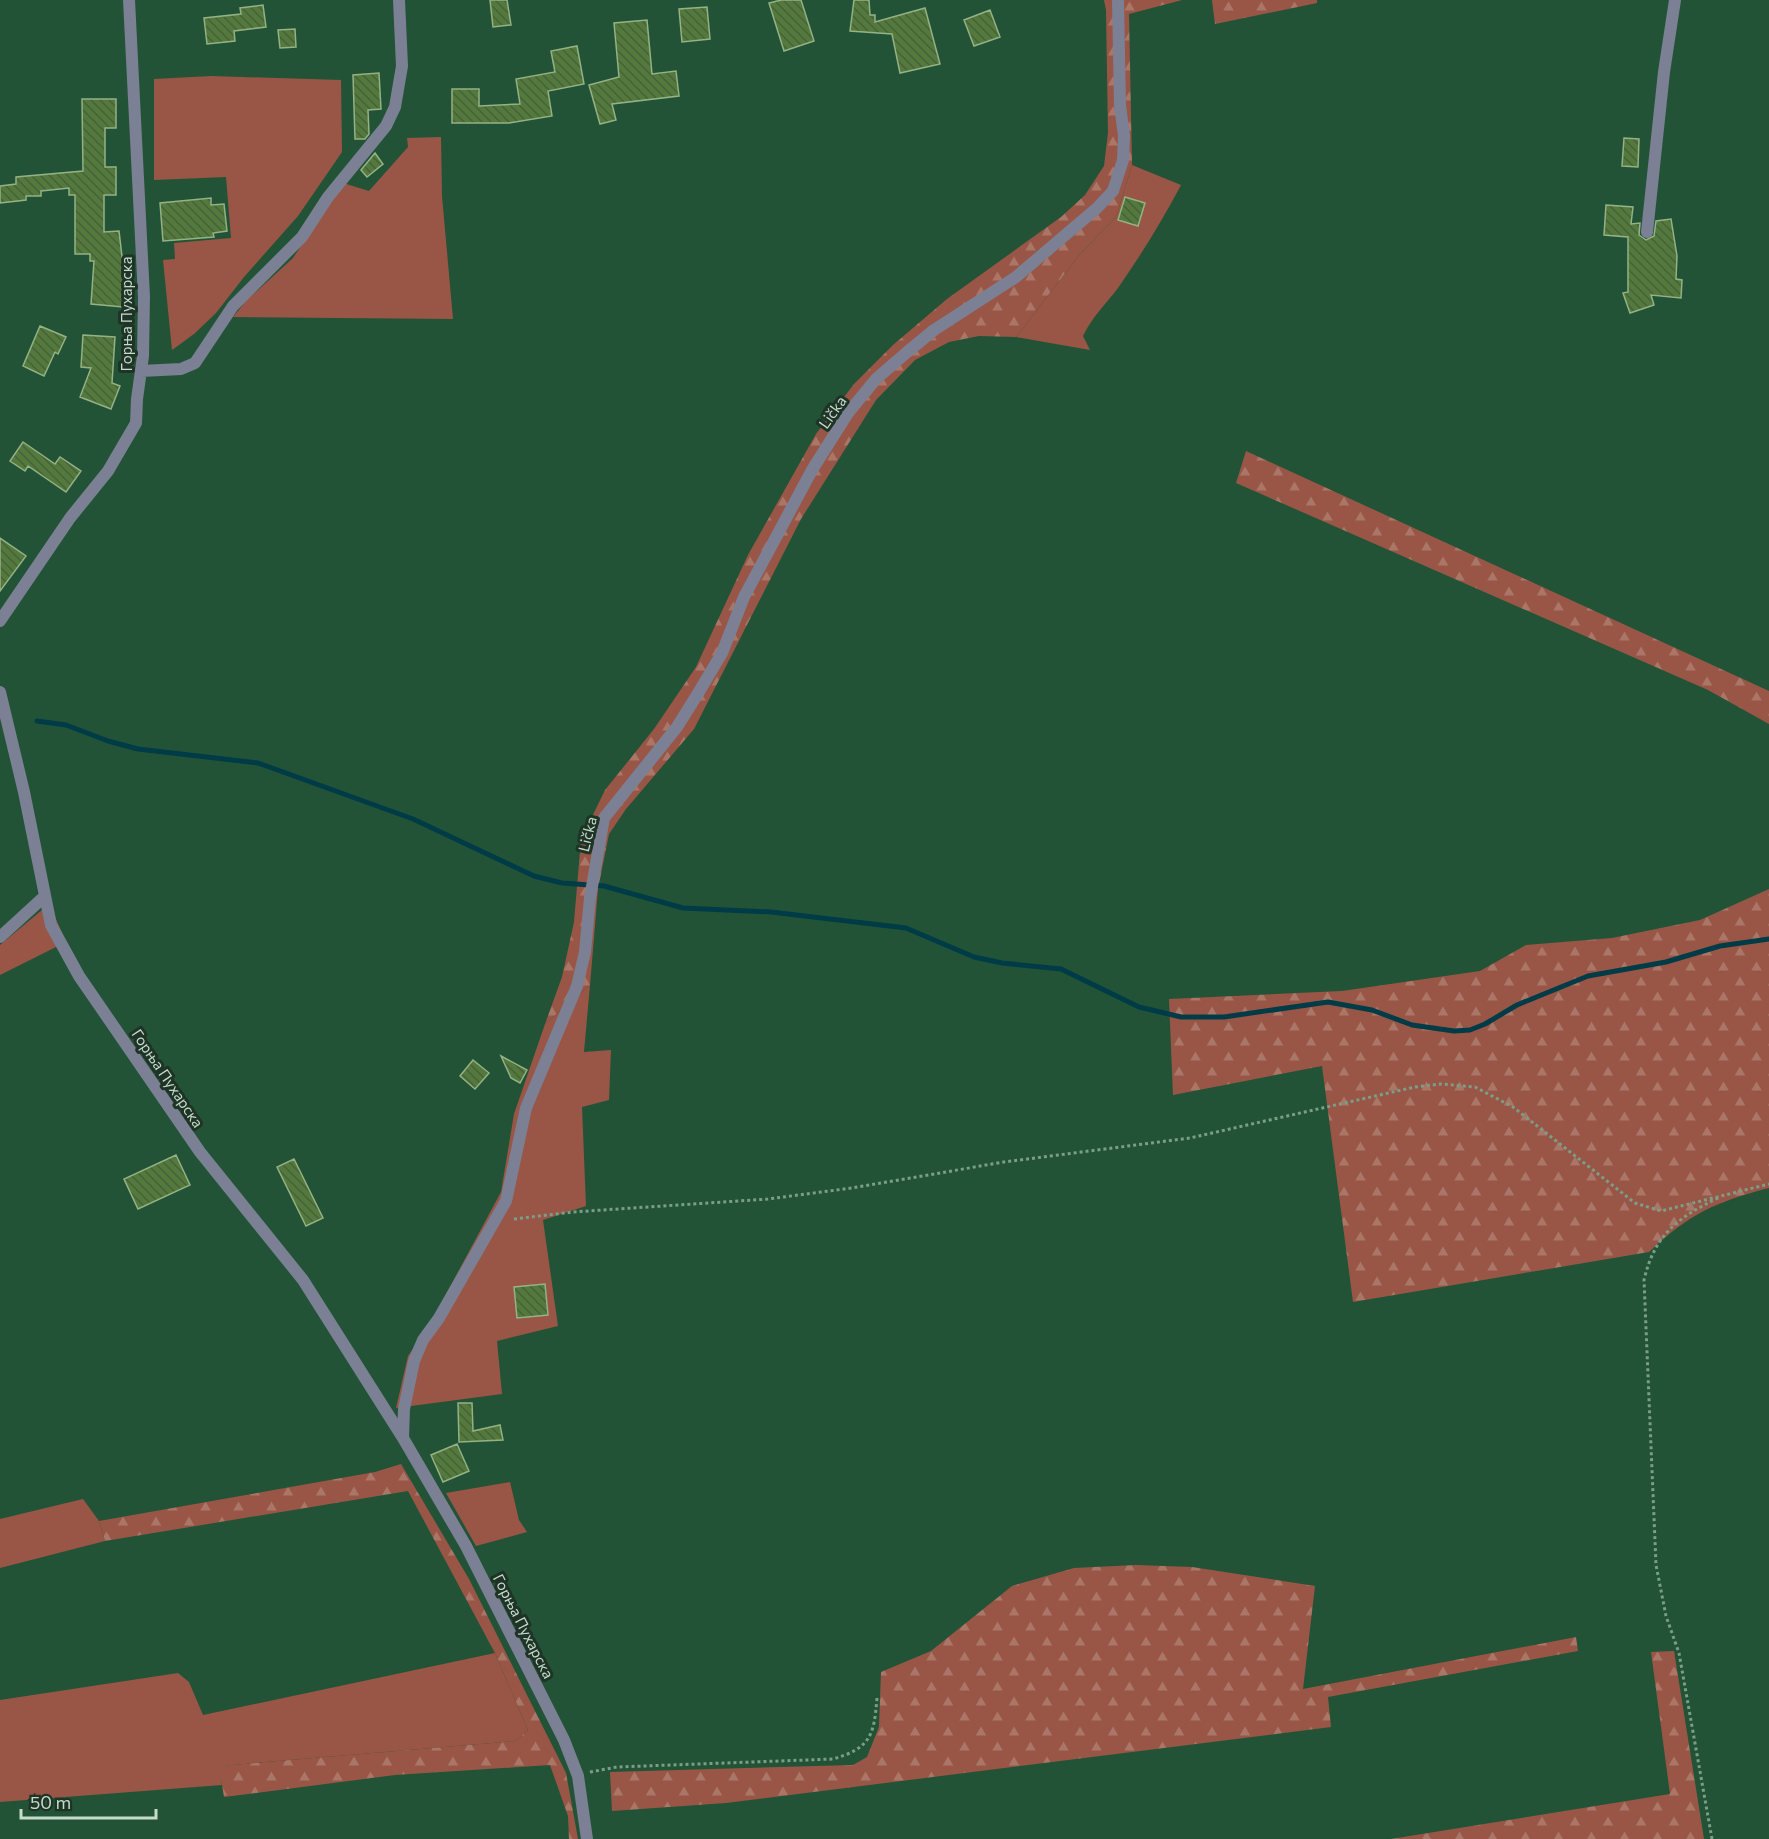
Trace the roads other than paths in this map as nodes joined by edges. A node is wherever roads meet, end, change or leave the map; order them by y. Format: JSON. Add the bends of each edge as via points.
{"nodes":[{"id":1,"x":129,"y":0,"type":"edge"},
{"id":2,"x":399,"y":0,"type":"edge"},
{"id":3,"x":1119,"y":0,"type":"edge"},
{"id":4,"x":1674,"y":0,"type":"edge"},
{"id":5,"x":1647,"y":232,"type":"dead end"},
{"id":6,"x":141,"y":371,"type":"junction"},
{"id":7,"x":0,"y":621,"type":"edge"},
{"id":8,"x":0,"y":692,"type":"edge"},
{"id":9,"x":45,"y":896,"type":"junction"},
{"id":10,"x":0,"y":937,"type":"edge"},
{"id":11,"x":403,"y":1438,"type":"junction"},
{"id":12,"x":586,"y":1839,"type":"edge"}],
"edges":[{"from":1,"to":6,"type":"street","name":"Горња Пухарска","via":[[144,297]]},
{"from":2,"to":6,"type":"street","via":[[402,66],[395,107],[386,126],[341,179],[302,237],[233,306],[195,363],[181,369]]},
{"from":3,"to":11,"type":"street","name":"Lička","via":[[1124,136],[1123,160],[1113,191],[1016,277],[934,330],[906,353],[876,379],[848,413],[812,470],[744,597],[722,653],[678,727],[604,818],[578,986],[526,1108],[506,1201],[423,1340],[409,1384]]},
{"from":4,"to":5,"type":"street"},
{"from":6,"to":7,"type":"street","name":"Горња Пухарска","via":[[136,423],[108,471]]},
{"from":8,"to":9,"type":"street","name":"Горња Пухарска"},
{"from":9,"to":10,"type":"street"},
{"from":9,"to":11,"type":"street","name":"Горња Пухарска","via":[[51,925],[79,976],[200,1152],[303,1280]]},
{"from":11,"to":12,"type":"street","name":"Горња Пухарска","via":[[466,1546],[564,1740],[578,1776]]}]}
